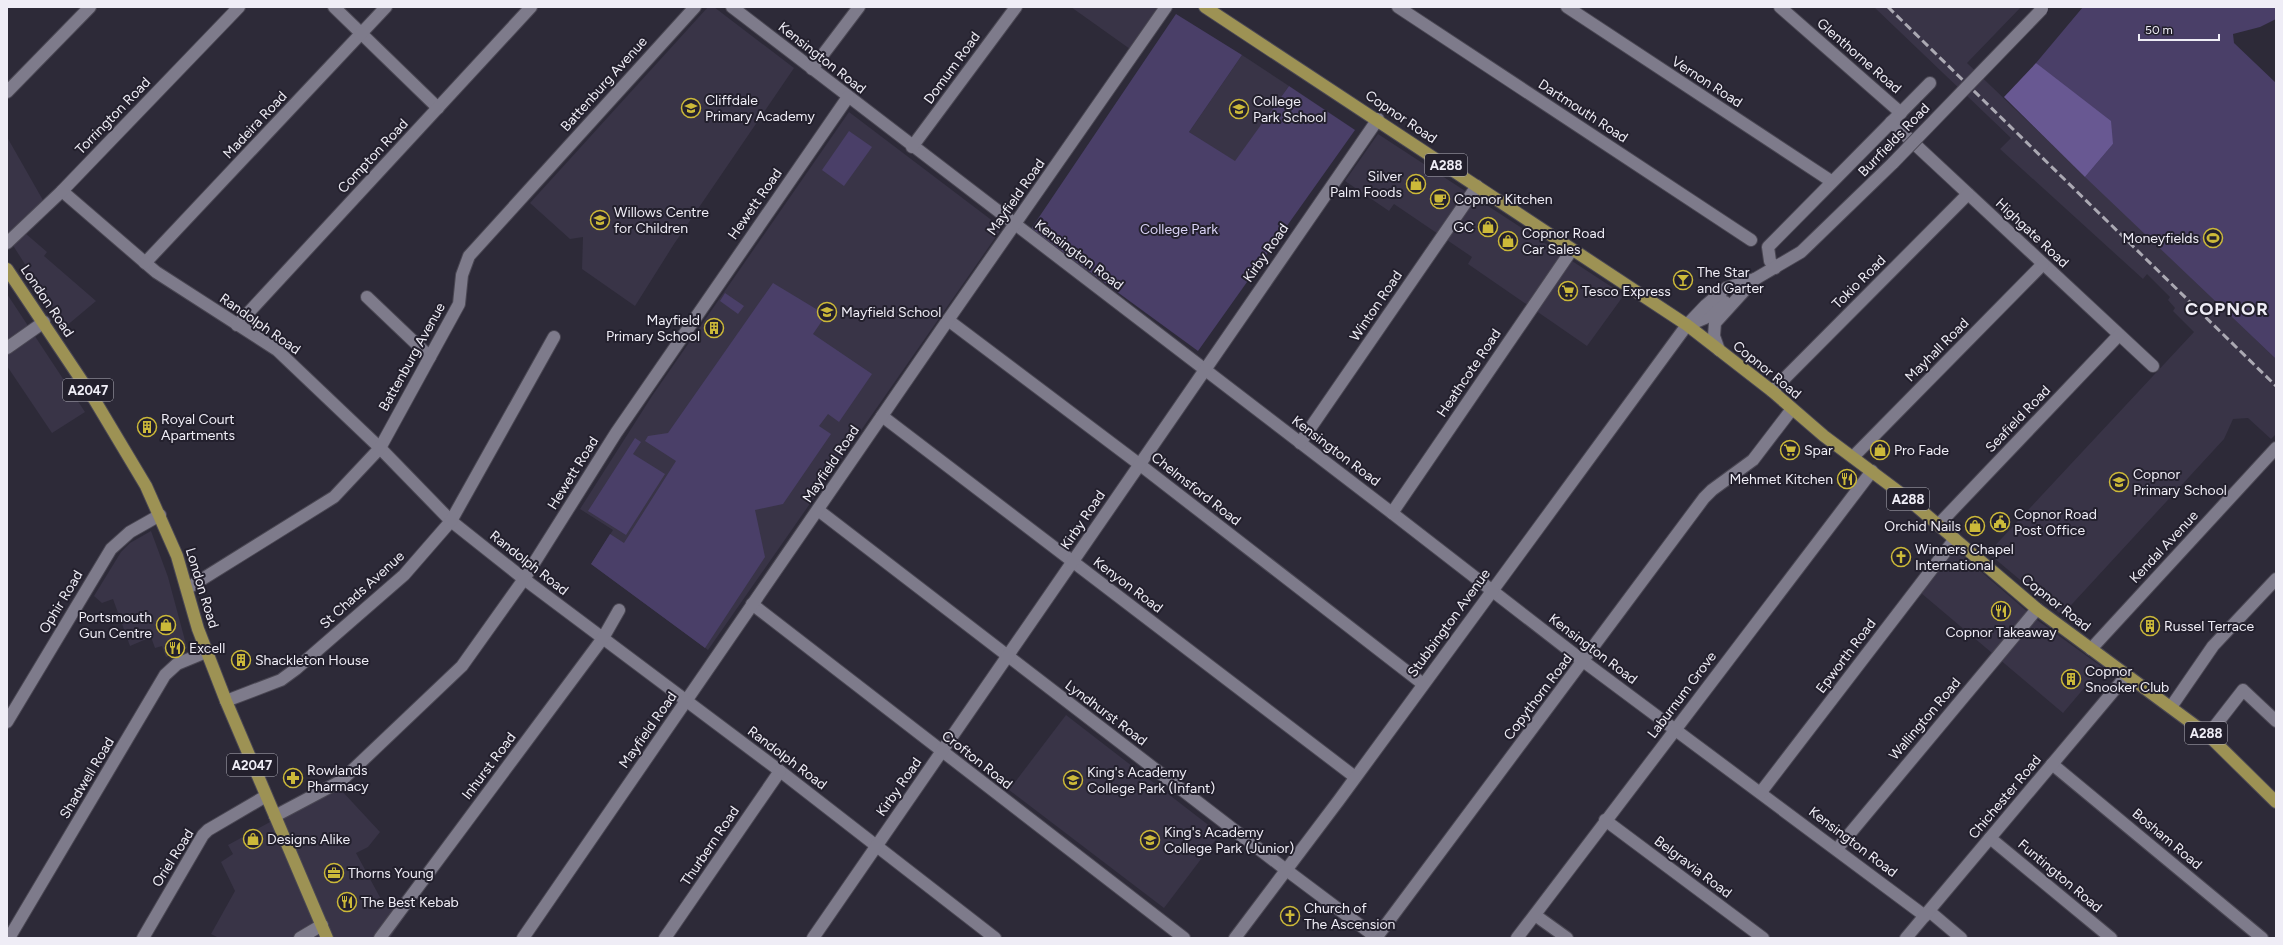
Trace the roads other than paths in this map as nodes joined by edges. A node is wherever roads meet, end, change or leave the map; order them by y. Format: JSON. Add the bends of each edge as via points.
{"nodes":[{"id":1,"x":90,"y":7,"type":"edge"},
{"id":2,"x":239,"y":7,"type":"edge"},
{"id":3,"x":334,"y":7,"type":"edge"},
{"id":4,"x":386,"y":7,"type":"edge"},
{"id":5,"x":531,"y":7,"type":"edge"},
{"id":6,"x":695,"y":7,"type":"edge"},
{"id":7,"x":732,"y":7,"type":"edge"},
{"id":8,"x":859,"y":7,"type":"edge"},
{"id":9,"x":1016,"y":7,"type":"edge"},
{"id":10,"x":1166,"y":7,"type":"edge"},
{"id":11,"x":1398,"y":7,"type":"edge"},
{"id":12,"x":1568,"y":7,"type":"edge"},
{"id":13,"x":1780,"y":7,"type":"edge"},
{"id":14,"x":2043,"y":8,"type":"edge"},
{"id":15,"x":1212,"y":9,"type":"edge"},
{"id":16,"x":362,"y":33,"type":"junction"},
{"id":17,"x":812,"y":69,"type":"junction"},
{"id":18,"x":1930,"y":83,"type":"dead end"},
{"id":19,"x":7,"y":92,"type":"edge"},
{"id":20,"x":848,"y":97,"type":"junction"},
{"id":21,"x":438,"y":108,"type":"junction"},
{"id":22,"x":1901,"y":112,"type":"junction"},
{"id":23,"x":1378,"y":120,"type":"junction"},
{"id":24,"x":1892,"y":122,"type":"junction"},
{"id":25,"x":912,"y":147,"type":"junction"},
{"id":26,"x":1831,"y":181,"type":"junction"},
{"id":27,"x":1477,"y":186,"type":"junction"},
{"id":28,"x":62,"y":191,"type":"junction"},
{"id":29,"x":1968,"y":194,"type":"junction"},
{"id":30,"x":1015,"y":225,"type":"junction"},
{"id":31,"x":1751,"y":240,"type":"dead end"},
{"id":32,"x":7,"y":244,"type":"edge"},
{"id":33,"x":1571,"y":251,"type":"junction"},
{"id":34,"x":145,"y":263,"type":"junction"},
{"id":35,"x":2043,"y":264,"type":"junction"},
{"id":36,"x":1775,"y":268,"type":"junction"},
{"id":37,"x":7,"y":269,"type":"edge"},
{"id":38,"x":1754,"y":279,"type":"junction"},
{"id":39,"x":367,"y":297,"type":"dead end"},
{"id":40,"x":948,"y":320,"type":"junction"},
{"id":41,"x":44,"y":322,"type":"junction"},
{"id":42,"x":237,"y":325,"type":"junction"},
{"id":43,"x":1687,"y":326,"type":"junction"},
{"id":44,"x":2119,"y":335,"type":"junction"},
{"id":45,"x":554,"y":337,"type":"dead end"},
{"id":46,"x":7,"y":348,"type":"edge"},
{"id":47,"x":1719,"y":350,"type":"junction"},
{"id":48,"x":430,"y":357,"type":"junction"},
{"id":49,"x":2153,"y":366,"type":"dead end"},
{"id":50,"x":1205,"y":369,"type":"junction"},
{"id":51,"x":1772,"y":391,"type":"junction"},
{"id":52,"x":1792,"y":409,"type":"junction"},
{"id":53,"x":882,"y":416,"type":"junction"},
{"id":54,"x":1300,"y":443,"type":"junction"},
{"id":55,"x":380,"y":448,"type":"junction"},
{"id":56,"x":2276,"y":448,"type":"edge"},
{"id":57,"x":1853,"y":457,"type":"junction"},
{"id":58,"x":1139,"y":464,"type":"junction"},
{"id":59,"x":1872,"y":471,"type":"junction"},
{"id":60,"x":818,"y":510,"type":"junction"},
{"id":61,"x":1392,"y":513,"type":"junction"},
{"id":62,"x":160,"y":515,"type":"junction"},
{"id":63,"x":451,"y":521,"type":"junction"},
{"id":64,"x":1939,"y":524,"type":"junction"},
{"id":65,"x":1955,"y":539,"type":"junction"},
{"id":66,"x":1072,"y":561,"type":"junction"},
{"id":67,"x":524,"y":579,"type":"junction"},
{"id":68,"x":2276,"y":579,"type":"edge"},
{"id":69,"x":188,"y":588,"type":"junction"},
{"id":70,"x":1491,"y":591,"type":"junction"},
{"id":71,"x":752,"y":604,"type":"junction"},
{"id":72,"x":2037,"y":609,"type":"junction"},
{"id":73,"x":619,"y":610,"type":"dead end"},
{"id":74,"x":603,"y":638,"type":"junction"},
{"id":75,"x":2091,"y":649,"type":"junction"},
{"id":76,"x":206,"y":652,"type":"junction"},
{"id":77,"x":1007,"y":656,"type":"junction"},
{"id":78,"x":1583,"y":661,"type":"junction"},
{"id":79,"x":2127,"y":675,"type":"junction"},
{"id":80,"x":1423,"y":684,"type":"junction"},
{"id":81,"x":226,"y":700,"type":"junction"},
{"id":82,"x":687,"y":701,"type":"junction"},
{"id":83,"x":2171,"y":707,"type":"junction"},
{"id":84,"x":2276,"y":721,"type":"edge"},
{"id":85,"x":7,"y":722,"type":"edge"},
{"id":86,"x":1675,"y":730,"type":"junction"},
{"id":87,"x":2208,"y":735,"type":"junction"},
{"id":88,"x":942,"y":752,"type":"junction"},
{"id":89,"x":2052,"y":764,"type":"junction"},
{"id":90,"x":780,"y":771,"type":"junction"},
{"id":91,"x":1355,"y":777,"type":"junction"},
{"id":92,"x":1761,"y":792,"type":"junction"},
{"id":93,"x":266,"y":796,"type":"junction"},
{"id":94,"x":2276,"y":802,"type":"edge"},
{"id":95,"x":275,"y":816,"type":"junction"},
{"id":96,"x":1605,"y":820,"type":"junction"},
{"id":97,"x":1990,"y":838,"type":"junction"},
{"id":98,"x":876,"y":846,"type":"junction"},
{"id":99,"x":1837,"y":849,"type":"junction"},
{"id":100,"x":1286,"y":870,"type":"junction"},
{"id":101,"x":1927,"y":913,"type":"junction"},
{"id":102,"x":1535,"y":915,"type":"junction"},
{"id":103,"x":322,"y":925,"type":"junction"},
{"id":104,"x":9,"y":938,"type":"edge"},
{"id":105,"x":143,"y":938,"type":"edge"},
{"id":106,"x":300,"y":938,"type":"edge"},
{"id":107,"x":327,"y":938,"type":"edge"},
{"id":108,"x":380,"y":938,"type":"edge"},
{"id":109,"x":523,"y":938,"type":"edge"},
{"id":110,"x":665,"y":938,"type":"edge"},
{"id":111,"x":812,"y":938,"type":"edge"},
{"id":112,"x":995,"y":938,"type":"edge"},
{"id":113,"x":1184,"y":938,"type":"edge"},
{"id":114,"x":1234,"y":938,"type":"edge"},
{"id":115,"x":1377,"y":938,"type":"edge"},
{"id":116,"x":1517,"y":938,"type":"edge"},
{"id":117,"x":1567,"y":938,"type":"edge"},
{"id":118,"x":1763,"y":938,"type":"edge"},
{"id":119,"x":1906,"y":938,"type":"edge"},
{"id":120,"x":1961,"y":938,"type":"edge"},
{"id":121,"x":2111,"y":938,"type":"edge"},
{"id":122,"x":2262,"y":938,"type":"edge"}],
"edges":[{"from":1,"to":19,"type":"street"},
{"from":2,"to":28,"type":"street","name":"Torrington Road"},
{"from":3,"to":16,"type":"street"},
{"from":4,"to":16,"type":"street","name":"Madeira Road"},
{"from":5,"to":21,"type":"street","name":"Compton Road"},
{"from":6,"to":48,"type":"street","name":"Battenburg Avenue","via":[[469,256],[462,275],[459,304]]},
{"from":7,"to":17,"type":"street","name":"Kensington Road"},
{"from":8,"to":17,"type":"street"},
{"from":9,"to":25,"type":"street","name":"Domum Road"},
{"from":10,"to":30,"type":"street","name":"Mayfield Road"},
{"from":11,"to":31,"type":"street","name":"Dartmouth Road"},
{"from":12,"to":26,"type":"street","name":"Vernon Road"},
{"from":13,"to":22,"type":"street","name":"Glenthorne Road"},
{"from":14,"to":36,"type":"street","name":"Burrfields Road","bridge":true,"via":[[1820,236],[1801,252]]},
{"from":15,"to":23,"type":"main road","name":"Copnor Road","number":"A288"},
{"from":16,"to":21,"type":"street"},
{"from":16,"to":34,"type":"street","name":"Madeira Road"},
{"from":17,"to":20,"type":"street","name":"Kensington Road"},
{"from":18,"to":22,"type":"street"},
{"from":20,"to":25,"type":"street","name":"Kensington Road"},
{"from":20,"to":67,"type":"street","name":"Hewett Road","via":[[616,433]]},
{"from":21,"to":42,"type":"street","name":"Compton Road"},
{"from":22,"to":24,"type":"street"},
{"from":23,"to":27,"type":"main road","name":"Copnor Road","number":"A288"},
{"from":23,"to":50,"type":"street","name":"Kirby Road"},
{"from":24,"to":26,"type":"street"},
{"from":24,"to":29,"type":"street","name":"Highgate Road"},
{"from":25,"to":30,"type":"street","name":"Kensington Road"},
{"from":26,"to":36,"type":"street","via":[[1768,246],[1769,257]]},
{"from":27,"to":33,"type":"main road","name":"Copnor Road","number":"A288"},
{"from":27,"to":54,"type":"street","name":"Winton Road"},
{"from":28,"to":32,"type":"street","name":"Torrington Road"},
{"from":28,"to":34,"type":"street","name":"Randolph Road"},
{"from":29,"to":35,"type":"street","name":"Highgate Road"},
{"from":29,"to":51,"type":"street","name":"Tokio Road"},
{"from":30,"to":40,"type":"street","name":"Mayfield Road"},
{"from":30,"to":50,"type":"street","name":"Kensington Road"},
{"from":33,"to":43,"type":"main road","name":"Copnor Road","number":"A288"},
{"from":33,"to":61,"type":"street","name":"Heathcote Road"},
{"from":34,"to":42,"type":"street","name":"Randolph Road"},
{"from":35,"to":44,"type":"street","name":"Highgate Road"},
{"from":35,"to":57,"type":"street","name":"Mayhall Road"},
{"from":36,"to":38,"type":"street","name":"Burrfields Road"},
{"from":37,"to":41,"type":"main road","name":"London Road","number":"A2047"},
{"from":38,"to":43,"type":"street","name":"Burrfields Road","via":[[1726,288]]},
{"from":38,"to":47,"type":"street","name":"Burrfields Road","via":[[1715,323],[1714,336]]},
{"from":39,"to":48,"type":"street"},
{"from":40,"to":53,"type":"street","name":"Mayfield Road"},
{"from":40,"to":58,"type":"street","name":"Chelmsford Road"},
{"from":41,"to":46,"type":"street"},
{"from":41,"to":62,"type":"main road","name":"London Road","number":"A2047","via":[[118,437]]},
{"from":42,"to":55,"type":"street","name":"Randolph Road","via":[[277,350]]},
{"from":43,"to":47,"type":"main road","name":"Copnor Road","number":"A288"},
{"from":43,"to":70,"type":"street","name":"Stubbington Avenue"},
{"from":44,"to":49,"type":"street","name":"Highgate Road"},
{"from":44,"to":64,"type":"street","name":"Seafield Road"},
{"from":45,"to":63,"type":"street","name":"St Chads Avenue"},
{"from":47,"to":51,"type":"main road","name":"Copnor Road","number":"A288"},
{"from":48,"to":55,"type":"street","name":"Battenburg Avenue"},
{"from":50,"to":54,"type":"street","name":"Kensington Road"},
{"from":50,"to":58,"type":"street","name":"Kirby Road"},
{"from":51,"to":52,"type":"main road","name":"Copnor Road","number":"A288"},
{"from":52,"to":57,"type":"main road","name":"Copnor Road","number":"A288"},
{"from":52,"to":78,"type":"street","name":"Copythorn Road","via":[[1753,460],[1704,498]]},
{"from":53,"to":60,"type":"street","name":"Mayfield Road"},
{"from":53,"to":66,"type":"street","name":"Kenyon Road"},
{"from":54,"to":61,"type":"street","name":"Kensington Road"},
{"from":55,"to":63,"type":"street","name":"Randolph Road"},
{"from":55,"to":69,"type":"street","name":"Battenburg Avenue","via":[[334,497]]},
{"from":56,"to":75,"type":"street","name":"Kendal Avenue"},
{"from":57,"to":59,"type":"main road","name":"Copnor Road","number":"A288"},
{"from":58,"to":66,"type":"street","name":"Kirby Road"},
{"from":58,"to":80,"type":"street","name":"Chelmsford Road"},
{"from":59,"to":64,"type":"main road","name":"Copnor Road","number":"A288"},
{"from":59,"to":86,"type":"street","name":"Laburnum Grove"},
{"from":60,"to":71,"type":"street","name":"Mayfield Road"},
{"from":60,"to":77,"type":"street","name":"Lyndhurst Road"},
{"from":61,"to":70,"type":"street","name":"Kensington Road"},
{"from":62,"to":69,"type":"main road","name":"London Road","number":"A2047"},
{"from":62,"to":85,"type":"street","name":"Ophir Road","via":[[130,532],[111,549]]},
{"from":63,"to":67,"type":"street","name":"Randolph Road"},
{"from":63,"to":81,"type":"street","name":"St Chads Avenue","via":[[404,575],[296,669],[281,680]]},
{"from":64,"to":65,"type":"main road","name":"Copnor Road","number":"A288"},
{"from":65,"to":72,"type":"main road","name":"Copnor Road","number":"A288"},
{"from":65,"to":92,"type":"street","name":"Epworth Road"},
{"from":66,"to":77,"type":"street","name":"Kirby Road"},
{"from":66,"to":91,"type":"street","name":"Kenyon Road"},
{"from":67,"to":74,"type":"street","name":"Randolph Road"},
{"from":67,"to":95,"type":"street","name":"Hewett Road","via":[[462,666],[341,781]]},
{"from":68,"to":83,"type":"street","via":[[2213,646]]},
{"from":69,"to":76,"type":"main road","name":"London Road","number":"A2047"},
{"from":70,"to":78,"type":"street","name":"Kensington Road"},
{"from":70,"to":80,"type":"street","name":"Stubbington Avenue"},
{"from":71,"to":82,"type":"street","name":"Mayfield Road"},
{"from":71,"to":88,"type":"street","name":"Crofton Road"},
{"from":72,"to":75,"type":"main road","name":"Copnor Road","number":"A288"},
{"from":72,"to":99,"type":"street","name":"Wallington Road"},
{"from":73,"to":74,"type":"street","name":"Inhurst Road"},
{"from":74,"to":82,"type":"street","name":"Randolph Road"},
{"from":74,"to":108,"type":"street","name":"Inhurst Road"},
{"from":75,"to":79,"type":"main road","name":"Copnor Road","number":"A288"},
{"from":76,"to":81,"type":"main road","name":"London Road","number":"A2047"},
{"from":76,"to":104,"type":"street","name":"Shadwell Road","via":[[177,664],[165,674]]},
{"from":77,"to":88,"type":"street","name":"Kirby Road"},
{"from":77,"to":100,"type":"street","name":"Lyndhurst Road"},
{"from":78,"to":86,"type":"street","name":"Kensington Road"},
{"from":78,"to":115,"type":"street","name":"Copythorn Road"},
{"from":79,"to":83,"type":"main road","name":"Copnor Road","number":"A288"},
{"from":79,"to":89,"type":"street","name":"Chichester Road"},
{"from":80,"to":91,"type":"street","name":"Stubbington Avenue"},
{"from":81,"to":93,"type":"main road","name":"London Road","number":"A2047"},
{"from":82,"to":90,"type":"street","name":"Randolph Road"},
{"from":82,"to":109,"type":"street","name":"Mayfield Road"},
{"from":83,"to":87,"type":"main road","name":"Copnor Road","number":"A288"},
{"from":84,"to":87,"type":"street","via":[[2243,690]]},
{"from":86,"to":92,"type":"street","name":"Kensington Road"},
{"from":86,"to":96,"type":"street","name":"Laburnum Grove"},
{"from":87,"to":94,"type":"main road","name":"Copnor Road","number":"A288"},
{"from":88,"to":98,"type":"street","name":"Kirby Road"},
{"from":88,"to":113,"type":"street","name":"Crofton Road"},
{"from":89,"to":97,"type":"street","name":"Chichester Road"},
{"from":89,"to":122,"type":"street","name":"Bosham Road"},
{"from":90,"to":98,"type":"street","name":"Randolph Road"},
{"from":90,"to":110,"type":"street","name":"Thurbern Road"},
{"from":91,"to":100,"type":"street","name":"Stubbington Avenue"},
{"from":92,"to":99,"type":"street","name":"Kensington Road"},
{"from":93,"to":95,"type":"main road","name":"London Road","number":"A2047"},
{"from":93,"to":105,"type":"street","name":"Oriel Road","via":[[203,835]]},
{"from":95,"to":103,"type":"main road","name":"London Road","number":"A2047"},
{"from":96,"to":102,"type":"street","name":"Laburnum Grove"},
{"from":96,"to":118,"type":"street","name":"Belgravia Road"},
{"from":97,"to":101,"type":"street","name":"Chichester Road"},
{"from":97,"to":121,"type":"street","name":"Funtington Road"},
{"from":98,"to":111,"type":"street","name":"Kirby Road"},
{"from":98,"to":112,"type":"street","name":"Randolph Road"},
{"from":99,"to":101,"type":"street","name":"Kensington Road"},
{"from":100,"to":114,"type":"street","name":"Stubbington Avenue"},
{"from":100,"to":115,"type":"street","name":"Lyndhurst Road"},
{"from":101,"to":119,"type":"street","name":"Chichester Road"},
{"from":101,"to":120,"type":"street","name":"Kensington Road"},
{"from":102,"to":116,"type":"street","name":"Laburnum Grove"},
{"from":102,"to":117,"type":"street"},
{"from":103,"to":106,"type":"street"},
{"from":103,"to":107,"type":"main road","name":"London Road","number":"A2047"}]}
